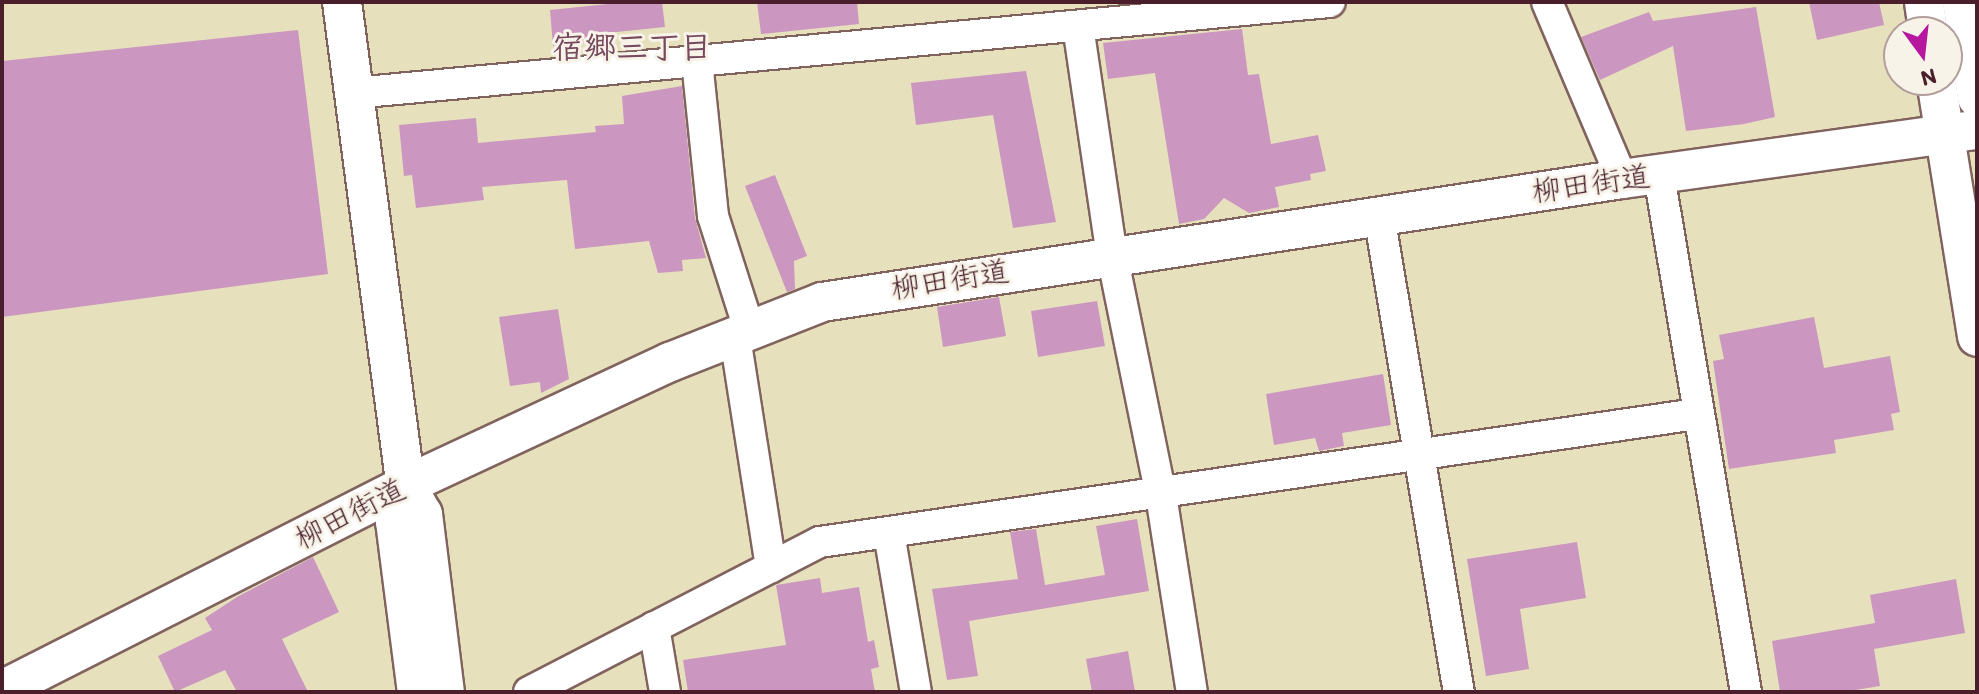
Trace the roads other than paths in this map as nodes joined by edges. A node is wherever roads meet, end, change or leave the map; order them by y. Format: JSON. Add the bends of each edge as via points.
{"nodes":[{"id":1,"x":342,"y":2,"type":"edge"},
{"id":2,"x":1330,"y":2,"type":"edge"},
{"id":3,"x":1547,"y":2,"type":"edge"},
{"id":4,"x":1962,"y":2,"type":"edge"},
{"id":5,"x":1078,"y":26,"type":"junction"},
{"id":6,"x":697,"y":61,"type":"junction"},
{"id":7,"x":354,"y":93,"type":"junction"},
{"id":8,"x":1944,"y":96,"type":"edge"},
{"id":9,"x":1977,"y":98,"type":"edge"},
{"id":10,"x":1961,"y":132,"type":"edge"},
{"id":11,"x":1659,"y":175,"type":"junction"},
{"id":12,"x":1622,"y":179,"type":"junction"},
{"id":13,"x":1379,"y":215,"type":"junction"},
{"id":14,"x":1112,"y":255,"type":"junction"},
{"id":15,"x":742,"y":333,"type":"junction"},
{"id":16,"x":1977,"y":337,"type":"edge"},
{"id":17,"x":1696,"y":414,"type":"junction"},
{"id":18,"x":1417,"y":456,"type":"junction"},
{"id":19,"x":406,"y":485,"type":"junction"},
{"id":20,"x":1161,"y":495,"type":"junction"},
{"id":21,"x":889,"y":533,"type":"junction"},
{"id":22,"x":771,"y":567,"type":"junction"},
{"id":23,"x":654,"y":627,"type":"junction"},
{"id":24,"x":2,"y":690,"type":"edge"},
{"id":25,"x":417,"y":692,"type":"edge"},
{"id":26,"x":445,"y":692,"type":"edge"},
{"id":27,"x":529,"y":692,"type":"edge"},
{"id":28,"x":665,"y":692,"type":"edge"},
{"id":29,"x":916,"y":692,"type":"edge"},
{"id":30,"x":1192,"y":692,"type":"edge"},
{"id":31,"x":1459,"y":692,"type":"edge"},
{"id":32,"x":1746,"y":692,"type":"edge"}],
"edges":[{"from":1,"to":7,"type":"street"},
{"from":2,"to":5,"type":"street"},
{"from":3,"to":12,"type":"street"},
{"from":4,"to":9,"type":"street"},
{"from":5,"to":6,"type":"street"},
{"from":5,"to":14,"type":"street"},
{"from":6,"to":7,"type":"street"},
{"from":6,"to":15,"type":"street","via":[[713,216]]},
{"from":7,"to":19,"type":"street"},
{"from":8,"to":10,"type":"street"},
{"from":10,"to":11,"type":"street","name":"柳田街道"},
{"from":10,"to":16,"type":"street"},
{"from":11,"to":12,"type":"street","name":"柳田街道"},
{"from":11,"to":17,"type":"street"},
{"from":12,"to":13,"type":"street","name":"柳田街道"},
{"from":13,"to":14,"type":"street","name":"柳田街道"},
{"from":13,"to":18,"type":"street"},
{"from":14,"to":15,"type":"street","name":"柳田街道","via":[[822,302]]},
{"from":14,"to":20,"type":"street"},
{"from":15,"to":19,"type":"street","name":"柳田街道"},
{"from":15,"to":22,"type":"street"},
{"from":17,"to":18,"type":"street"},
{"from":17,"to":32,"type":"street"},
{"from":18,"to":20,"type":"street"},
{"from":18,"to":31,"type":"street"},
{"from":19,"to":24,"type":"street","name":"柳田街道"},
{"from":19,"to":25,"type":"street","via":[[395,521]]},
{"from":19,"to":26,"type":"street","via":[[423,514]]},
{"from":20,"to":21,"type":"street"},
{"from":20,"to":30,"type":"street"},
{"from":21,"to":22,"type":"street","via":[[820,542]]},
{"from":21,"to":29,"type":"street"},
{"from":22,"to":23,"type":"street"},
{"from":23,"to":27,"type":"street"},
{"from":23,"to":28,"type":"street"}]}
